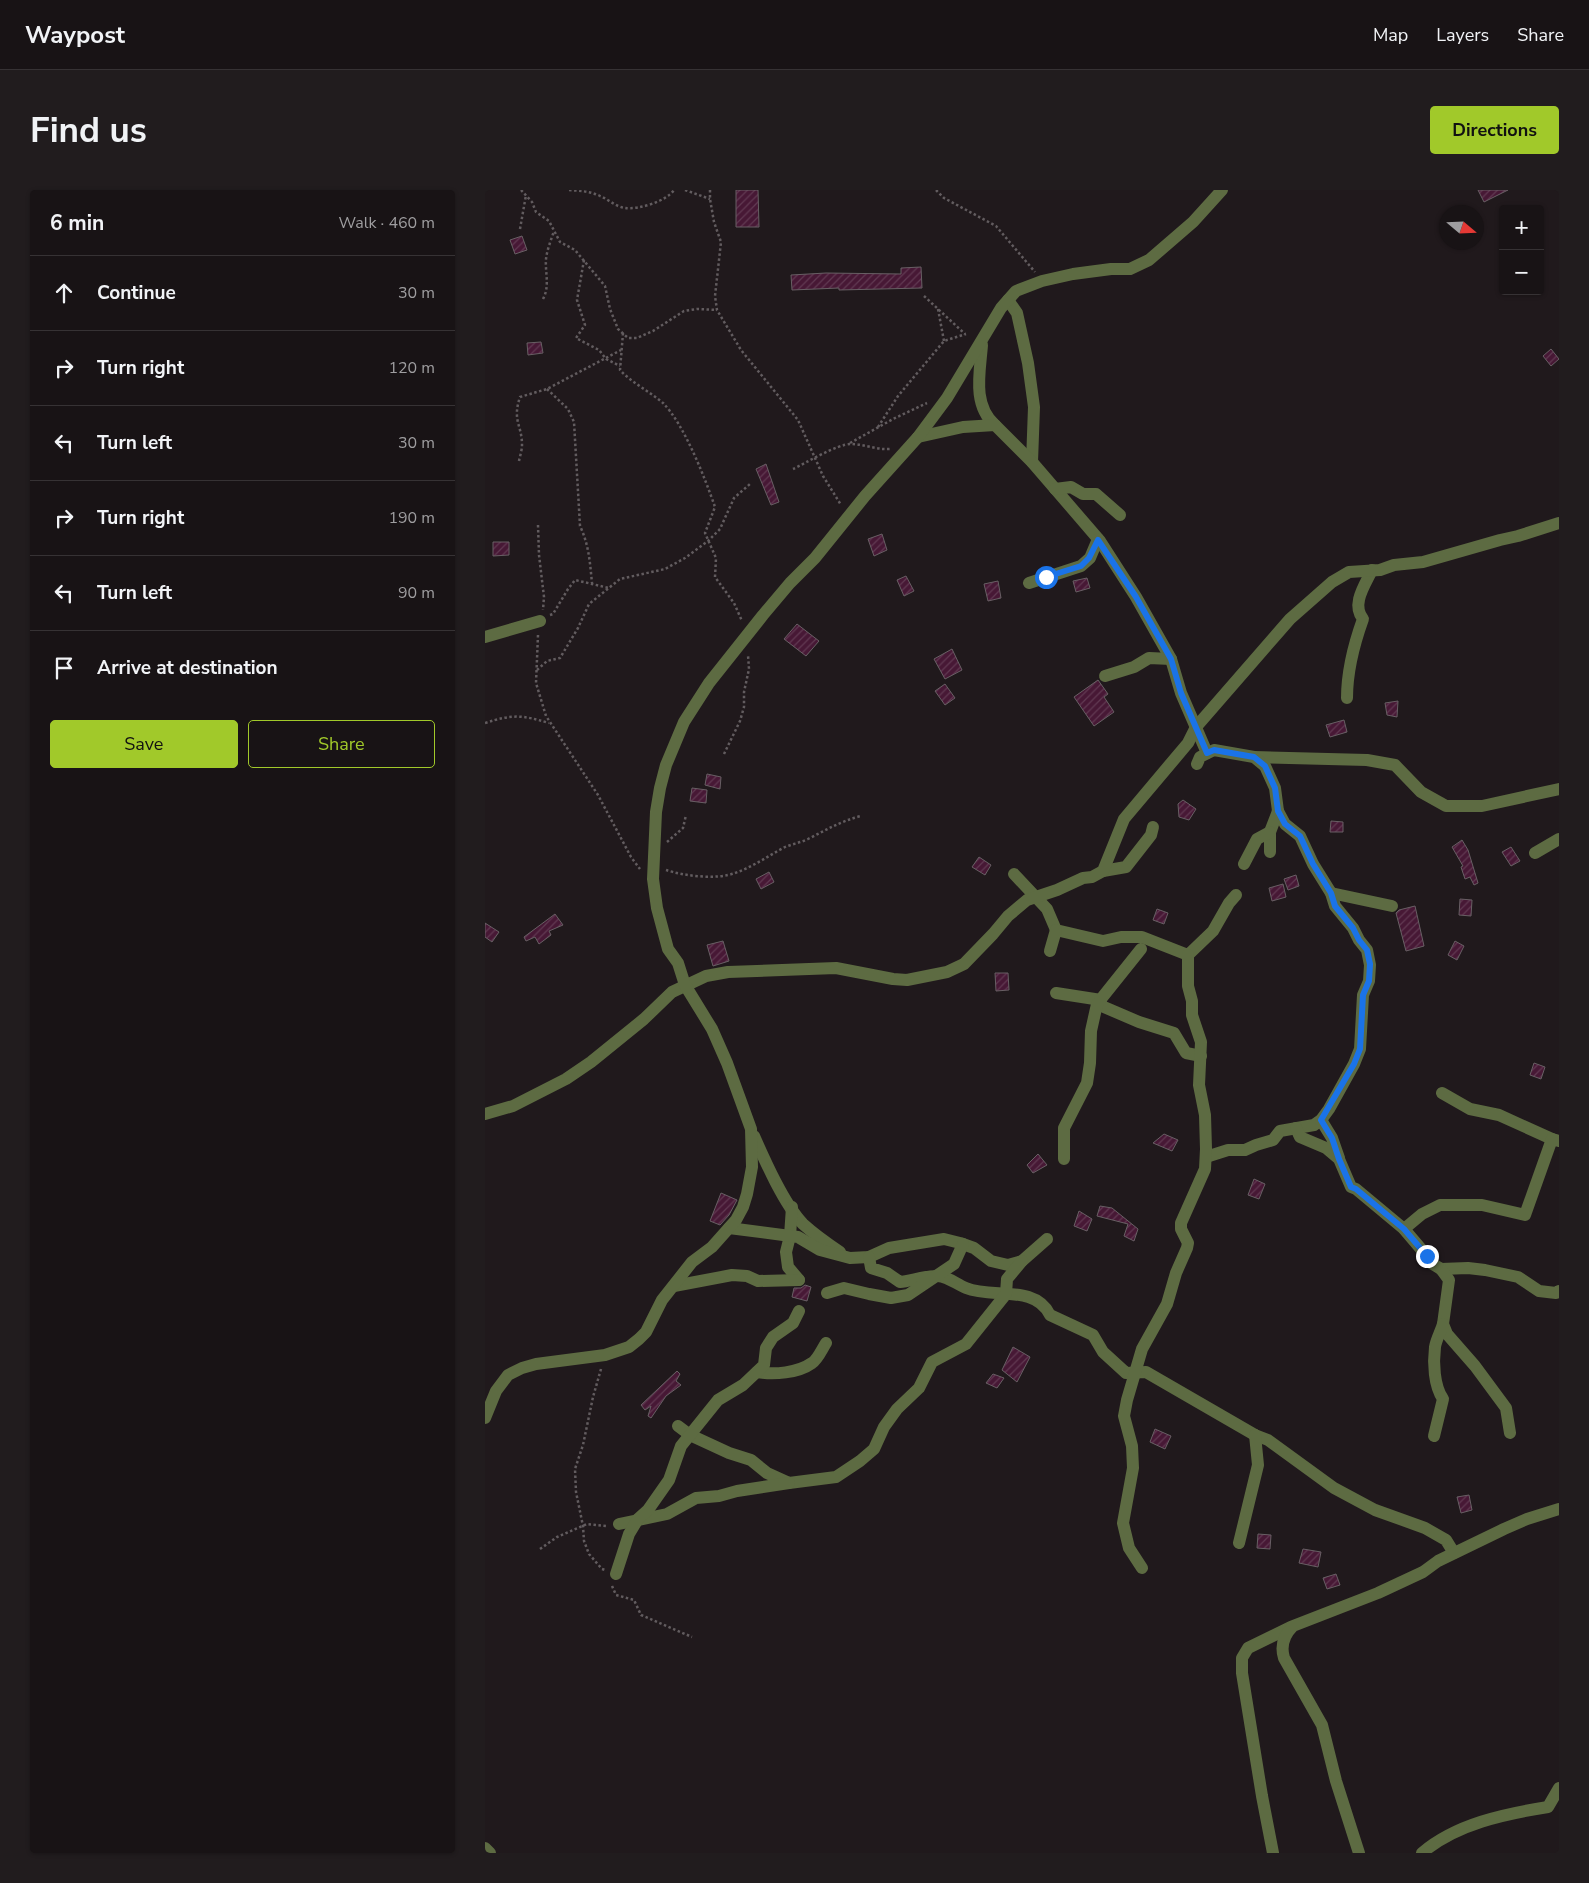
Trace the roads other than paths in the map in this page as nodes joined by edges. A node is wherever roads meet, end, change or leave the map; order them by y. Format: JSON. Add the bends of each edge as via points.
{"nodes":[{"id":1,"x":1222,"y":190,"type":"edge"},
{"id":2,"x":1008,"y":300,"type":"junction"},
{"id":3,"x":982,"y":341,"type":"junction"},
{"id":4,"x":995,"y":425,"type":"junction"},
{"id":5,"x":918,"y":437,"type":"junction"},
{"id":6,"x":1033,"y":462,"type":"junction"},
{"id":7,"x":1055,"y":489,"type":"junction"},
{"id":8,"x":1119,"y":515,"type":"dead end"},
{"id":9,"x":1559,"y":523,"type":"edge"},
{"id":10,"x":1098,"y":540,"type":"junction"},
{"id":11,"x":1372,"y":570,"type":"junction"},
{"id":12,"x":1029,"y":583,"type":"dead end"},
{"id":13,"x":541,"y":619,"type":"road end"},
{"id":14,"x":485,"y":637,"type":"edge"},
{"id":15,"x":1171,"y":659,"type":"junction"},
{"id":16,"x":1105,"y":676,"type":"dead end"},
{"id":17,"x":1347,"y":698,"type":"dead end"},
{"id":18,"x":1197,"y":727,"type":"junction"},
{"id":19,"x":1207,"y":753,"type":"junction"},
{"id":20,"x":1254,"y":757,"type":"junction"},
{"id":21,"x":1197,"y":764,"type":"dead end"},
{"id":22,"x":1559,"y":789,"type":"edge"},
{"id":23,"x":1278,"y":811,"type":"junction"},
{"id":24,"x":1153,"y":827,"type":"dead end"},
{"id":25,"x":1270,"y":832,"type":"junction"},
{"id":26,"x":1559,"y":839,"type":"edge"},
{"id":27,"x":1270,"y":852,"type":"dead end"},
{"id":28,"x":1535,"y":853,"type":"dead end"},
{"id":29,"x":1244,"y":864,"type":"dead end"},
{"id":30,"x":1106,"y":866,"type":"junction"},
{"id":31,"x":1014,"y":874,"type":"dead end"},
{"id":32,"x":1331,"y":893,"type":"junction"},
{"id":33,"x":1236,"y":895,"type":"dead end"},
{"id":34,"x":1037,"y":897,"type":"junction"},
{"id":35,"x":1393,"y":906,"type":"dead end"},
{"id":36,"x":1056,"y":930,"type":"junction"},
{"id":37,"x":1141,"y":949,"type":"dead end"},
{"id":38,"x":1050,"y":951,"type":"dead end"},
{"id":39,"x":1188,"y":955,"type":"junction"},
{"id":40,"x":685,"y":985,"type":"junction"},
{"id":41,"x":1056,"y":993,"type":"dead end"},
{"id":42,"x":1099,"y":1002,"type":"junction"},
{"id":43,"x":1201,"y":1056,"type":"junction"},
{"id":44,"x":1442,"y":1093,"type":"dead end"},
{"id":45,"x":485,"y":1114,"type":"edge"},
{"id":46,"x":1321,"y":1120,"type":"junction"},
{"id":47,"x":1296,"y":1128,"type":"junction"},
{"id":48,"x":751,"y":1129,"type":"junction"},
{"id":49,"x":1555,"y":1140,"type":"edge"},
{"id":50,"x":1206,"y":1157,"type":"junction"},
{"id":51,"x":1064,"y":1159,"type":"dead end"},
{"id":52,"x":1339,"y":1159,"type":"junction"},
{"id":53,"x":792,"y":1207,"type":"junction"},
{"id":54,"x":729,"y":1228,"type":"junction"},
{"id":55,"x":1404,"y":1229,"type":"junction"},
{"id":56,"x":790,"y":1236,"type":"junction"},
{"id":57,"x":1047,"y":1239,"type":"dead end"},
{"id":58,"x":963,"y":1244,"type":"junction"},
{"id":59,"x":869,"y":1257,"type":"junction"},
{"id":60,"x":850,"y":1258,"type":"junction"},
{"id":61,"x":1022,"y":1261,"type":"junction"},
{"id":62,"x":1441,"y":1269,"type":"junction"},
{"id":63,"x":937,"y":1276,"type":"junction"},
{"id":64,"x":674,"y":1286,"type":"junction"},
{"id":65,"x":1559,"y":1291,"type":"edge"},
{"id":66,"x":827,"y":1293,"type":"dead end"},
{"id":67,"x":1006,"y":1294,"type":"junction"},
{"id":68,"x":799,"y":1311,"type":"dead end"},
{"id":69,"x":1443,"y":1324,"type":"junction"},
{"id":70,"x":826,"y":1343,"type":"dead end"},
{"id":71,"x":757,"y":1372,"type":"junction"},
{"id":72,"x":1135,"y":1372,"type":"junction"},
{"id":73,"x":485,"y":1418,"type":"edge"},
{"id":74,"x":678,"y":1426,"type":"dead end"},
{"id":75,"x":1510,"y":1433,"type":"dead end"},
{"id":76,"x":690,"y":1435,"type":"junction"},
{"id":77,"x":1255,"y":1435,"type":"junction"},
{"id":78,"x":1434,"y":1436,"type":"dead end"},
{"id":79,"x":789,"y":1483,"type":"junction"},
{"id":80,"x":1559,"y":1509,"type":"edge"},
{"id":81,"x":638,"y":1519,"type":"junction"},
{"id":82,"x":619,"y":1524,"type":"road end"},
{"id":83,"x":1239,"y":1543,"type":"dead end"},
{"id":84,"x":1454,"y":1553,"type":"junction"},
{"id":85,"x":1142,"y":1568,"type":"dead end"},
{"id":86,"x":616,"y":1574,"type":"road end"},
{"id":87,"x":1293,"y":1626,"type":"junction"},
{"id":88,"x":1559,"y":1788,"type":"edge"},
{"id":89,"x":485,"y":1848,"type":"edge"},
{"id":90,"x":490,"y":1853,"type":"edge"},
{"id":91,"x":1273,"y":1853,"type":"edge"},
{"id":92,"x":1359,"y":1853,"type":"edge"},
{"id":93,"x":1422,"y":1853,"type":"edge"}],
"edges":[{"from":1,"to":2,"type":"street","via":[[1193,222],[1149,260],[1130,269],[1103,270],[1042,281],[1016,291]]},
{"from":2,"to":3,"type":"street"},
{"from":2,"to":6,"type":"street","via":[[1017,313],[1028,363],[1034,408]]},
{"from":3,"to":4,"type":"street","via":[[980,403]]},
{"from":3,"to":5,"type":"street"},
{"from":4,"to":5,"type":"street","via":[[963,427]]},
{"from":4,"to":6,"type":"street"},
{"from":5,"to":40,"type":"street","via":[[748,634],[696,702],[673,746],[660,788],[653,850],[654,885],[668,949],[679,963]]},
{"from":6,"to":7,"type":"street"},
{"from":7,"to":8,"type":"street","via":[[1071,487],[1083,494],[1096,494]]},
{"from":7,"to":10,"type":"street"},
{"from":9,"to":11,"type":"street","via":[[1423,562]]},
{"from":10,"to":12,"type":"street","via":[[1081,566]]},
{"from":10,"to":15,"type":"street","via":[[1136,597]]},
{"from":11,"to":17,"type":"street","via":[[1358,599],[1358,613],[1363,619],[1355,641]]},
{"from":11,"to":18,"type":"street","via":[[1349,572],[1307,602]]},
{"from":13,"to":14,"type":"street"},
{"from":15,"to":16,"type":"street","via":[[1149,658]]},
{"from":15,"to":18,"type":"street","via":[[1181,693]]},
{"from":18,"to":19,"type":"street"},
{"from":18,"to":30,"type":"street","via":[[1188,743],[1124,819]]},
{"from":19,"to":20,"type":"street","via":[[1214,750]]},
{"from":19,"to":21,"type":"street"},
{"from":20,"to":22,"type":"street","via":[[1367,760],[1395,765],[1421,792],[1446,806],[1482,806]]},
{"from":20,"to":23,"type":"street","via":[[1265,766],[1275,788]]},
{"from":23,"to":25,"type":"street"},
{"from":23,"to":32,"type":"street","via":[[1285,824],[1300,836]]},
{"from":24,"to":30,"type":"street","via":[[1151,835],[1135,856],[1126,855]]},
{"from":25,"to":27,"type":"street"},
{"from":25,"to":29,"type":"street","via":[[1257,839]]},
{"from":26,"to":28,"type":"street"},
{"from":30,"to":34,"type":"street","via":[[1092,877]]},
{"from":31,"to":34,"type":"street"},
{"from":32,"to":35,"type":"street"},
{"from":32,"to":46,"type":"street","via":[[1335,906],[1367,950],[1370,964],[1369,981],[1363,995],[1360,1049]]},
{"from":33,"to":39,"type":"street","via":[[1213,931]]},
{"from":34,"to":36,"type":"street","via":[[1047,909]]},
{"from":34,"to":40,"type":"street","via":[[1027,900],[1008,916],[964,964],[928,977],[893,979],[820,968],[728,972],[706,976]]},
{"from":36,"to":38,"type":"street"},
{"from":36,"to":39,"type":"street","via":[[1103,941],[1141,937]]},
{"from":37,"to":42,"type":"street"},
{"from":39,"to":43,"type":"street","via":[[1188,986],[1192,1015],[1201,1042]]},
{"from":40,"to":45,"type":"street","via":[[566,1079],[513,1106]]},
{"from":40,"to":48,"type":"street","via":[[712,1029]]},
{"from":41,"to":42,"type":"street"},
{"from":42,"to":43,"type":"street","via":[[1139,1022],[1174,1033],[1187,1053]]},
{"from":42,"to":51,"type":"street","via":[[1091,1031],[1087,1083],[1064,1128]]},
{"from":43,"to":50,"type":"street","via":[[1199,1084],[1205,1115]]},
{"from":44,"to":49,"type":"street","via":[[1470,1109],[1499,1115]]},
{"from":46,"to":47,"type":"street","via":[[1314,1125]]},
{"from":46,"to":52,"type":"street"},
{"from":47,"to":50,"type":"street","via":[[1280,1131],[1273,1140],[1245,1150],[1228,1150]]},
{"from":47,"to":52,"type":"street","via":[[1300,1137],[1326,1148]]},
{"from":48,"to":53,"type":"street"},
{"from":48,"to":54,"type":"street","via":[[752,1167],[747,1194],[743,1207]]},
{"from":49,"to":55,"type":"street","via":[[1525,1215],[1482,1205],[1440,1205]]},
{"from":50,"to":72,"type":"street","via":[[1205,1169],[1181,1223],[1187,1248],[1167,1304],[1142,1349]]},
{"from":52,"to":55,"type":"street","via":[[1351,1187]]},
{"from":53,"to":56,"type":"street"},
{"from":53,"to":60,"type":"street","via":[[803,1223]]},
{"from":54,"to":56,"type":"street"},
{"from":54,"to":64,"type":"street","via":[[692,1262]]},
{"from":55,"to":62,"type":"street","via":[[1431,1263]]},
{"from":56,"to":60,"type":"street","via":[[820,1250]]},
{"from":56,"to":64,"type":"street","via":[[785,1252],[788,1268],[799,1280],[758,1280],[732,1275]]},
{"from":57,"to":61,"type":"street"},
{"from":58,"to":59,"type":"street","via":[[944,1239],[889,1248]]},
{"from":58,"to":61,"type":"street","via":[[991,1261],[1008,1265]]},
{"from":58,"to":63,"type":"street","via":[[954,1264]]},
{"from":59,"to":60,"type":"street"},
{"from":59,"to":63,"type":"street","via":[[871,1268],[900,1282]]},
{"from":61,"to":67,"type":"street","via":[[1007,1278]]},
{"from":62,"to":65,"type":"street","via":[[1485,1270],[1518,1278],[1539,1291]]},
{"from":62,"to":69,"type":"street","via":[[1449,1280]]},
{"from":63,"to":66,"type":"street","via":[[908,1295],[891,1298],[844,1288]]},
{"from":63,"to":67,"type":"street","via":[[954,1280],[966,1288]]},
{"from":64,"to":73,"type":"street","via":[[661,1300],[645,1332],[629,1347],[605,1355],[521,1368],[508,1375],[496,1391]]},
{"from":67,"to":72,"type":"street","via":[[1021,1294],[1047,1309],[1050,1315],[1093,1335],[1115,1364],[1126,1372]]},
{"from":67,"to":79,"type":"street","via":[[966,1344],[932,1362],[919,1388],[897,1410],[874,1448],[860,1462],[836,1476]]},
{"from":68,"to":71,"type":"street","via":[[793,1323],[773,1337],[766,1348],[765,1365]]},
{"from":69,"to":75,"type":"street","via":[[1447,1334],[1506,1408]]},
{"from":69,"to":78,"type":"street","via":[[1435,1346],[1438,1392],[1443,1399]]},
{"from":70,"to":71,"type":"street","via":[[814,1362],[803,1368],[771,1374]]},
{"from":71,"to":76,"type":"street","via":[[718,1400]]},
{"from":72,"to":77,"type":"street","via":[[1146,1372]]},
{"from":72,"to":85,"type":"street","via":[[1125,1416],[1133,1468],[1123,1522],[1129,1548]]},
{"from":74,"to":76,"type":"street"},
{"from":76,"to":79,"type":"street","via":[[751,1460],[767,1473]]},
{"from":76,"to":81,"type":"street","via":[[681,1446],[669,1480]]},
{"from":77,"to":83,"type":"street","via":[[1259,1465]]},
{"from":77,"to":84,"type":"street","via":[[1268,1440],[1342,1492],[1375,1510],[1425,1528],[1446,1540]]},
{"from":79,"to":81,"type":"street","via":[[697,1498],[667,1514]]},
{"from":80,"to":84,"type":"street","via":[[1519,1522]]},
{"from":81,"to":82,"type":"street"},
{"from":81,"to":86,"type":"street","via":[[629,1534]]},
{"from":84,"to":87,"type":"street","via":[[1378,1593]]},
{"from":87,"to":91,"type":"street","via":[[1248,1648],[1242,1658]]},
{"from":87,"to":92,"type":"street","via":[[1283,1639],[1281,1650],[1322,1725]]},
{"from":88,"to":93,"type":"street","via":[[1548,1807],[1464,1827],[1434,1842]]},
{"from":89,"to":90,"type":"street"}]}
